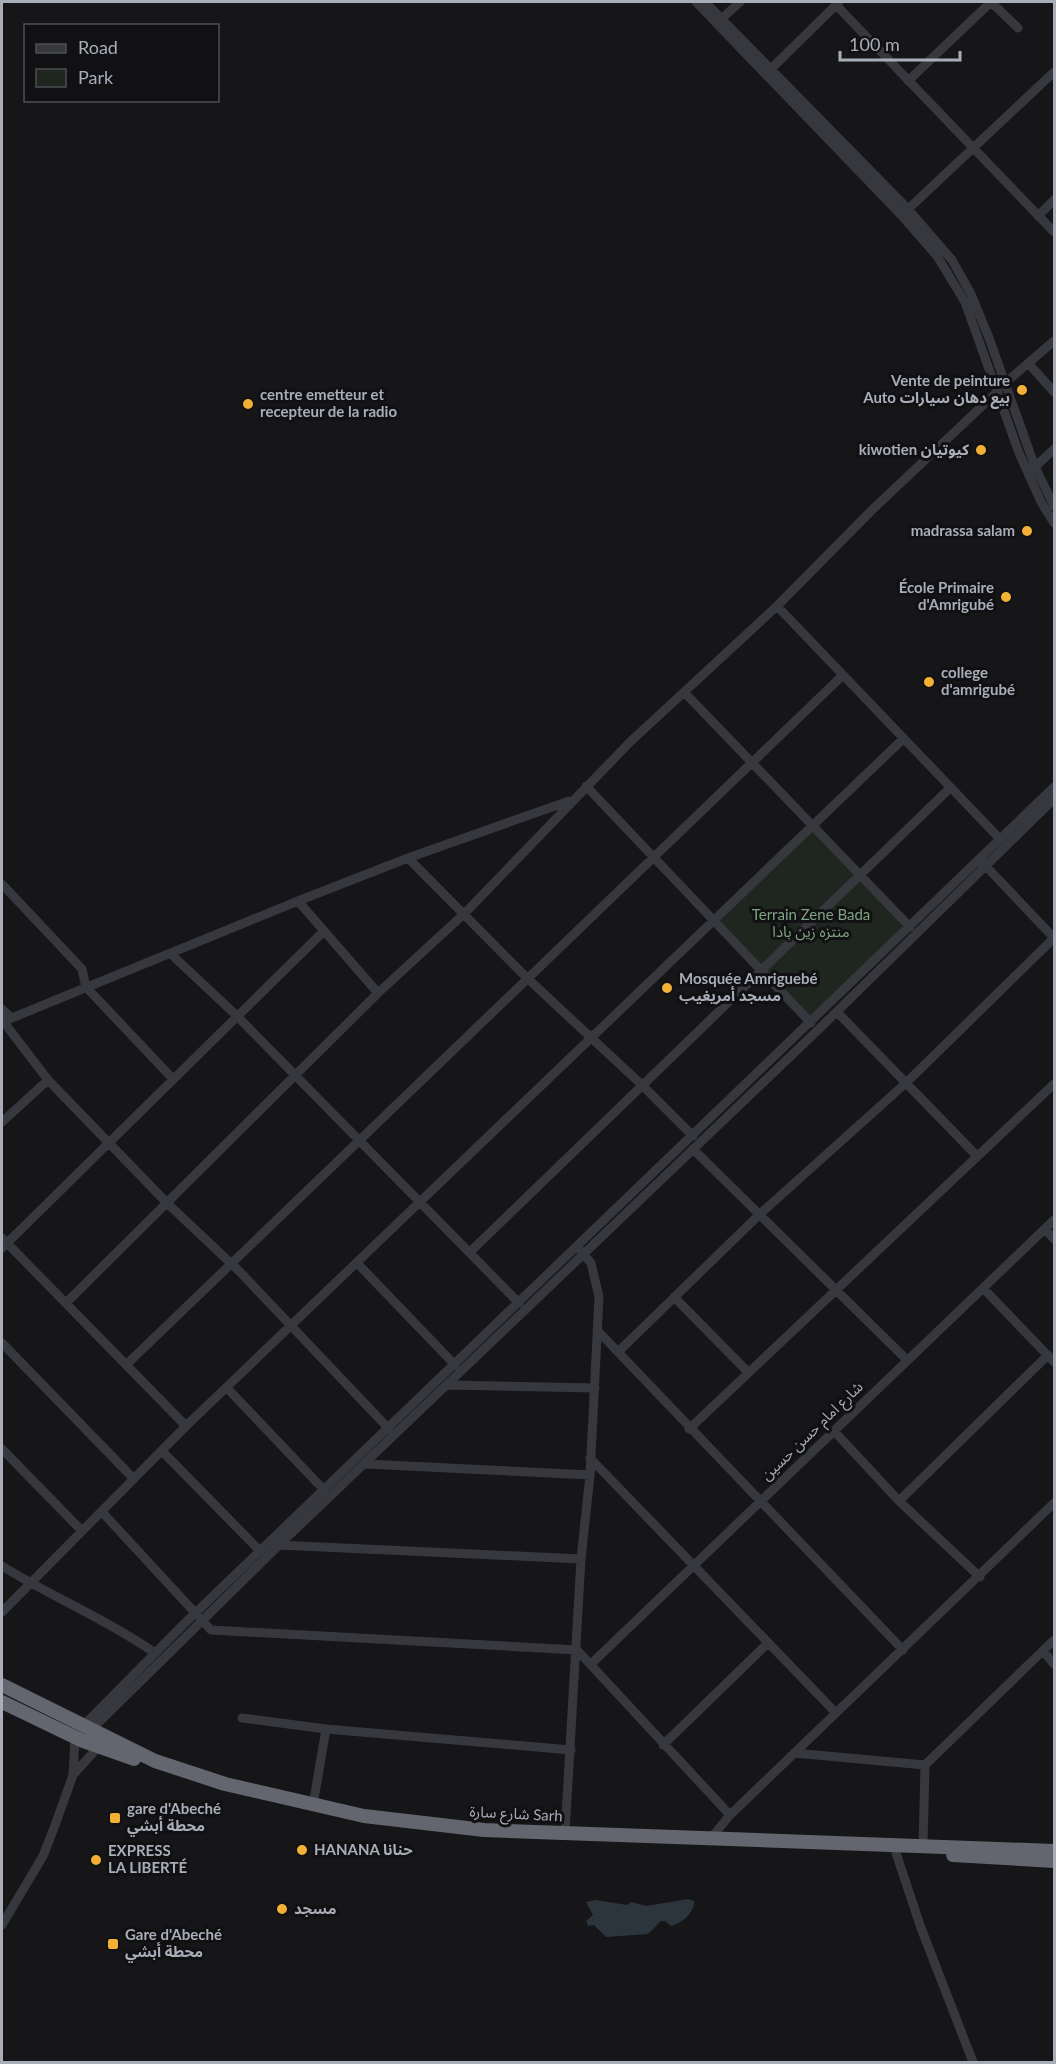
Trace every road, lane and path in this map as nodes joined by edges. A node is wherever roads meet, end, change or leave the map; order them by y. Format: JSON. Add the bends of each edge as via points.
{"nodes":[{"id":1,"x":696,"y":2,"type":"edge"},
{"id":2,"x":705,"y":2,"type":"edge"},
{"id":3,"x":740,"y":2,"type":"edge"},
{"id":4,"x":991,"y":2,"type":"edge"},
{"id":5,"x":837,"y":3,"type":"edge"},
{"id":6,"x":719,"y":21,"type":"junction"},
{"id":7,"x":1018,"y":27,"type":"dead end"},
{"id":8,"x":771,"y":69,"type":"junction"},
{"id":9,"x":1054,"y":72,"type":"edge"},
{"id":10,"x":908,"y":81,"type":"junction"},
{"id":11,"x":974,"y":149,"type":"junction"},
{"id":12,"x":1054,"y":200,"type":"edge"},
{"id":13,"x":905,"y":213,"type":"junction"},
{"id":14,"x":1038,"y":216,"type":"junction"},
{"id":15,"x":1054,"y":232,"type":"edge"},
{"id":16,"x":1054,"y":341,"type":"edge"},
{"id":17,"x":1029,"y":364,"type":"junction"},
{"id":18,"x":1002,"y":387,"type":"junction"},
{"id":19,"x":1054,"y":392,"type":"edge"},
{"id":20,"x":1054,"y":449,"type":"edge"},
{"id":21,"x":1035,"y":467,"type":"junction"},
{"id":22,"x":1054,"y":506,"type":"edge"},
{"id":23,"x":1054,"y":523,"type":"edge"},
{"id":24,"x":777,"y":606,"type":"junction"},
{"id":25,"x":842,"y":676,"type":"junction"},
{"id":26,"x":684,"y":692,"type":"junction"},
{"id":27,"x":903,"y":739,"type":"junction"},
{"id":28,"x":750,"y":763,"type":"junction"},
{"id":29,"x":586,"y":786,"type":"junction"},
{"id":30,"x":1054,"y":787,"type":"edge"},
{"id":31,"x":950,"y":788,"type":"junction"},
{"id":32,"x":1054,"y":799,"type":"edge"},
{"id":33,"x":571,"y":801,"type":"junction"},
{"id":34,"x":812,"y":826,"type":"junction"},
{"id":35,"x":1000,"y":839,"type":"junction"},
{"id":36,"x":408,"y":858,"type":"junction"},
{"id":37,"x":651,"y":858,"type":"junction"},
{"id":38,"x":982,"y":862,"type":"junction"},
{"id":39,"x":860,"y":875,"type":"junction"},
{"id":40,"x":2,"y":884,"type":"edge"},
{"id":41,"x":298,"y":901,"type":"junction"},
{"id":42,"x":465,"y":913,"type":"junction"},
{"id":43,"x":713,"y":922,"type":"junction"},
{"id":44,"x":910,"y":927,"type":"junction"},
{"id":45,"x":324,"y":931,"type":"junction"},
{"id":46,"x":1054,"y":938,"type":"edge"},
{"id":47,"x":172,"y":955,"type":"junction"},
{"id":48,"x":760,"y":972,"type":"junction"},
{"id":49,"x":526,"y":977,"type":"junction"},
{"id":50,"x":86,"y":987,"type":"junction"},
{"id":51,"x":378,"y":993,"type":"junction"},
{"id":52,"x":2,"y":1009,"type":"edge"},
{"id":53,"x":837,"y":1012,"type":"junction"},
{"id":54,"x":237,"y":1017,"type":"junction"},
{"id":55,"x":5,"y":1020,"type":"edge"},
{"id":56,"x":811,"y":1023,"type":"junction"},
{"id":57,"x":591,"y":1037,"type":"junction"},
{"id":58,"x":294,"y":1075,"type":"junction"},
{"id":59,"x":172,"y":1078,"type":"junction"},
{"id":60,"x":48,"y":1080,"type":"junction"},
{"id":61,"x":907,"y":1082,"type":"junction"},
{"id":62,"x":1054,"y":1084,"type":"edge"},
{"id":63,"x":644,"y":1086,"type":"junction"},
{"id":64,"x":2,"y":1122,"type":"edge"},
{"id":65,"x":693,"y":1136,"type":"junction"},
{"id":66,"x":107,"y":1141,"type":"junction"},
{"id":67,"x":358,"y":1141,"type":"junction"},
{"id":68,"x":693,"y":1149,"type":"junction"},
{"id":69,"x":976,"y":1155,"type":"junction"},
{"id":70,"x":419,"y":1202,"type":"junction"},
{"id":71,"x":167,"y":1203,"type":"junction"},
{"id":72,"x":760,"y":1214,"type":"junction"},
{"id":73,"x":1054,"y":1220,"type":"edge"},
{"id":74,"x":1045,"y":1229,"type":"junction"},
{"id":75,"x":1054,"y":1239,"type":"edge"},
{"id":76,"x":3,"y":1243,"type":"edge"},
{"id":77,"x":580,"y":1250,"type":"junction"},
{"id":78,"x":470,"y":1252,"type":"junction"},
{"id":79,"x":232,"y":1263,"type":"junction"},
{"id":80,"x":357,"y":1264,"type":"junction"},
{"id":81,"x":836,"y":1288,"type":"junction"},
{"id":82,"x":983,"y":1288,"type":"junction"},
{"id":83,"x":674,"y":1297,"type":"junction"},
{"id":84,"x":66,"y":1303,"type":"junction"},
{"id":85,"x":519,"y":1303,"type":"junction"},
{"id":86,"x":292,"y":1326,"type":"junction"},
{"id":87,"x":597,"y":1330,"type":"junction"},
{"id":88,"x":2,"y":1342,"type":"edge"},
{"id":89,"x":619,"y":1352,"type":"junction"},
{"id":90,"x":1051,"y":1358,"type":"edge"},
{"id":91,"x":907,"y":1360,"type":"junction"},
{"id":92,"x":127,"y":1364,"type":"junction"},
{"id":93,"x":455,"y":1365,"type":"junction"},
{"id":94,"x":748,"y":1372,"type":"junction"},
{"id":95,"x":448,"y":1385,"type":"junction"},
{"id":96,"x":227,"y":1388,"type":"junction"},
{"id":97,"x":595,"y":1388,"type":"junction"},
{"id":98,"x":186,"y":1426,"type":"junction"},
{"id":99,"x":389,"y":1429,"type":"junction"},
{"id":100,"x":689,"y":1429,"type":"junction"},
{"id":101,"x":834,"y":1431,"type":"junction"},
{"id":102,"x":2,"y":1449,"type":"edge"},
{"id":103,"x":162,"y":1451,"type":"junction"},
{"id":104,"x":590,"y":1458,"type":"junction"},
{"id":105,"x":365,"y":1464,"type":"junction"},
{"id":106,"x":590,"y":1475,"type":"junction"},
{"id":107,"x":134,"y":1479,"type":"junction"},
{"id":108,"x":324,"y":1490,"type":"junction"},
{"id":109,"x":760,"y":1501,"type":"junction"},
{"id":110,"x":899,"y":1501,"type":"junction"},
{"id":111,"x":1053,"y":1507,"type":"edge"},
{"id":112,"x":102,"y":1512,"type":"junction"},
{"id":113,"x":82,"y":1531,"type":"junction"},
{"id":114,"x":279,"y":1545,"type":"junction"},
{"id":115,"x":260,"y":1551,"type":"junction"},
{"id":116,"x":581,"y":1559,"type":"junction"},
{"id":117,"x":693,"y":1564,"type":"junction"},
{"id":118,"x":2,"y":1566,"type":"edge"},
{"id":119,"x":980,"y":1577,"type":"junction"},
{"id":120,"x":29,"y":1583,"type":"junction"},
{"id":121,"x":2,"y":1612,"type":"edge"},
{"id":122,"x":198,"y":1618,"type":"junction"},
{"id":123,"x":1054,"y":1640,"type":"edge"},
{"id":124,"x":768,"y":1643,"type":"junction"},
{"id":125,"x":577,"y":1650,"type":"junction"},
{"id":126,"x":903,"y":1650,"type":"junction"},
{"id":127,"x":1043,"y":1651,"type":"junction"},
{"id":128,"x":154,"y":1653,"type":"junction"},
{"id":129,"x":591,"y":1664,"type":"junction"},
{"id":130,"x":1054,"y":1664,"type":"edge"},
{"id":131,"x":2,"y":1685,"type":"edge"},
{"id":132,"x":2,"y":1702,"type":"edge"},
{"id":133,"x":836,"y":1713,"type":"junction"},
{"id":134,"x":242,"y":1718,"type":"dead end"},
{"id":135,"x":326,"y":1729,"type":"junction"},
{"id":136,"x":83,"y":1731,"type":"junction"},
{"id":137,"x":663,"y":1745,"type":"junction"},
{"id":138,"x":98,"y":1748,"type":"junction"},
{"id":139,"x":571,"y":1750,"type":"junction"},
{"id":140,"x":794,"y":1753,"type":"junction"},
{"id":141,"x":925,"y":1765,"type":"junction"},
{"id":142,"x":73,"y":1775,"type":"junction"},
{"id":143,"x":313,"y":1805,"type":"junction"},
{"id":144,"x":730,"y":1815,"type":"junction"},
{"id":145,"x":565,"y":1833,"type":"junction"},
{"id":146,"x":711,"y":1838,"type":"junction"},
{"id":147,"x":923,"y":1845,"type":"junction"},
{"id":148,"x":1054,"y":1851,"type":"edge"},
{"id":149,"x":896,"y":1853,"type":"junction"},
{"id":150,"x":1054,"y":1861,"type":"edge"},
{"id":151,"x":2,"y":1925,"type":"edge"},
{"id":152,"x":973,"y":2062,"type":"edge"}],
"edges":[{"from":1,"to":6,"type":"street"},
{"from":2,"to":6,"type":"street"},
{"from":3,"to":6,"type":"street"},
{"from":4,"to":7,"type":"street"},
{"from":4,"to":10,"type":"street"},
{"from":5,"to":8,"type":"street"},
{"from":5,"to":10,"type":"street"},
{"from":6,"to":8,"type":"street"},
{"from":6,"to":13,"type":"street"},
{"from":8,"to":13,"type":"street"},
{"from":9,"to":11,"type":"street"},
{"from":10,"to":11,"type":"street"},
{"from":11,"to":13,"type":"street"},
{"from":11,"to":14,"type":"street"},
{"from":12,"to":14,"type":"street"},
{"from":13,"to":18,"type":"street","via":[[940,245],[959,272],[989,338]]},
{"from":14,"to":15,"type":"street"},
{"from":16,"to":17,"type":"street"},
{"from":17,"to":18,"type":"street"},
{"from":17,"to":19,"type":"street"},
{"from":18,"to":21,"type":"street"},
{"from":18,"to":23,"type":"street","via":[[1033,485]]},
{"from":18,"to":24,"type":"street"},
{"from":20,"to":21,"type":"street"},
{"from":21,"to":22,"type":"street"},
{"from":24,"to":25,"type":"street"},
{"from":24,"to":26,"type":"street"},
{"from":25,"to":27,"type":"street"},
{"from":25,"to":28,"type":"street"},
{"from":26,"to":28,"type":"street"},
{"from":26,"to":29,"type":"street"},
{"from":27,"to":31,"type":"street"},
{"from":27,"to":34,"type":"street"},
{"from":28,"to":34,"type":"street"},
{"from":28,"to":37,"type":"street"},
{"from":29,"to":33,"type":"street"},
{"from":29,"to":37,"type":"street"},
{"from":30,"to":35,"type":"street"},
{"from":31,"to":35,"type":"street"},
{"from":31,"to":39,"type":"street"},
{"from":32,"to":38,"type":"street"},
{"from":33,"to":36,"type":"street"},
{"from":33,"to":42,"type":"street"},
{"from":34,"to":39,"type":"street"},
{"from":34,"to":43,"type":"street"},
{"from":35,"to":38,"type":"street"},
{"from":36,"to":41,"type":"street"},
{"from":36,"to":42,"type":"street"},
{"from":37,"to":43,"type":"street"},
{"from":37,"to":49,"type":"street"},
{"from":38,"to":44,"type":"street"},
{"from":38,"to":46,"type":"street"},
{"from":38,"to":53,"type":"street"},
{"from":39,"to":44,"type":"street"},
{"from":39,"to":48,"type":"street"},
{"from":40,"to":50,"type":"street","via":[[82,969]]},
{"from":41,"to":45,"type":"street"},
{"from":41,"to":47,"type":"street"},
{"from":42,"to":49,"type":"street"},
{"from":42,"to":51,"type":"street"},
{"from":43,"to":48,"type":"street"},
{"from":43,"to":57,"type":"street"},
{"from":44,"to":56,"type":"street"},
{"from":45,"to":51,"type":"street"},
{"from":45,"to":54,"type":"street"},
{"from":46,"to":61,"type":"street"},
{"from":47,"to":50,"type":"street"},
{"from":47,"to":54,"type":"street"},
{"from":48,"to":56,"type":"street"},
{"from":48,"to":63,"type":"street"},
{"from":49,"to":57,"type":"street"},
{"from":49,"to":67,"type":"street"},
{"from":50,"to":55,"type":"street"},
{"from":50,"to":59,"type":"street"},
{"from":51,"to":58,"type":"street"},
{"from":52,"to":55,"type":"street"},
{"from":53,"to":61,"type":"street"},
{"from":53,"to":68,"type":"street"},
{"from":54,"to":58,"type":"street"},
{"from":54,"to":59,"type":"street"},
{"from":55,"to":60,"type":"street"},
{"from":56,"to":65,"type":"street"},
{"from":57,"to":63,"type":"street"},
{"from":57,"to":70,"type":"street"},
{"from":58,"to":67,"type":"street"},
{"from":58,"to":71,"type":"street"},
{"from":59,"to":66,"type":"street"},
{"from":60,"to":64,"type":"street"},
{"from":60,"to":66,"type":"street"},
{"from":61,"to":69,"type":"street"},
{"from":61,"to":72,"type":"street"},
{"from":62,"to":69,"type":"street"},
{"from":63,"to":65,"type":"street"},
{"from":63,"to":78,"type":"street"},
{"from":65,"to":77,"type":"street"},
{"from":66,"to":71,"type":"street"},
{"from":66,"to":76,"type":"street"},
{"from":67,"to":70,"type":"street"},
{"from":67,"to":79,"type":"street"},
{"from":68,"to":72,"type":"street"},
{"from":68,"to":77,"type":"street"},
{"from":69,"to":81,"type":"street"},
{"from":70,"to":78,"type":"street"},
{"from":70,"to":80,"type":"street"},
{"from":71,"to":79,"type":"street"},
{"from":71,"to":84,"type":"street"},
{"from":72,"to":81,"type":"street"},
{"from":72,"to":83,"type":"street"},
{"from":73,"to":74,"type":"street","name":"شارع امام حسن حسين"},
{"from":74,"to":75,"type":"street"},
{"from":74,"to":82,"type":"street","name":"شارع امام حسن حسين"},
{"from":76,"to":84,"type":"street"},
{"from":77,"to":85,"type":"street"},
{"from":77,"to":87,"type":"street","via":[[596,1277]]},
{"from":77,"to":95,"type":"street"},
{"from":78,"to":85,"type":"street"},
{"from":79,"to":86,"type":"street"},
{"from":79,"to":92,"type":"street"},
{"from":80,"to":86,"type":"street"},
{"from":80,"to":93,"type":"street"},
{"from":81,"to":91,"type":"street"},
{"from":81,"to":94,"type":"street"},
{"from":82,"to":90,"type":"street"},
{"from":82,"to":91,"type":"street","name":"شارع امام حسن حسين"},
{"from":83,"to":89,"type":"street"},
{"from":83,"to":94,"type":"street"},
{"from":84,"to":92,"type":"street"},
{"from":85,"to":93,"type":"street"},
{"from":86,"to":96,"type":"street"},
{"from":86,"to":99,"type":"street"},
{"from":87,"to":89,"type":"street"},
{"from":87,"to":97,"type":"street"},
{"from":88,"to":107,"type":"street"},
{"from":89,"to":100,"type":"street"},
{"from":90,"to":110,"type":"street"},
{"from":91,"to":101,"type":"street","name":"شارع امام حسن حسين"},
{"from":92,"to":98,"type":"street"},
{"from":93,"to":99,"type":"street"},
{"from":94,"to":100,"type":"street"},
{"from":95,"to":97,"type":"street"},
{"from":95,"to":105,"type":"street"},
{"from":96,"to":98,"type":"street"},
{"from":96,"to":108,"type":"street"},
{"from":97,"to":104,"type":"street"},
{"from":98,"to":103,"type":"street"},
{"from":99,"to":108,"type":"street"},
{"from":100,"to":109,"type":"street"},
{"from":101,"to":109,"type":"street","name":"شارع امام حسن حسين"},
{"from":101,"to":110,"type":"street"},
{"from":102,"to":113,"type":"street"},
{"from":103,"to":107,"type":"street"},
{"from":103,"to":115,"type":"street"},
{"from":104,"to":106,"type":"street"},
{"from":104,"to":117,"type":"street"},
{"from":105,"to":106,"type":"street"},
{"from":105,"to":114,"type":"street"},
{"from":106,"to":116,"type":"street"},
{"from":107,"to":112,"type":"street"},
{"from":108,"to":115,"type":"street"},
{"from":109,"to":117,"type":"street","name":"شارع امام حسن حسين"},
{"from":109,"to":126,"type":"street"},
{"from":110,"to":119,"type":"street"},
{"from":111,"to":119,"type":"street"},
{"from":112,"to":113,"type":"street"},
{"from":112,"to":122,"type":"street"},
{"from":113,"to":120,"type":"street"},
{"from":114,"to":116,"type":"street"},
{"from":114,"to":122,"type":"street"},
{"from":115,"to":122,"type":"street"},
{"from":116,"to":125,"type":"street"},
{"from":117,"to":124,"type":"street"},
{"from":117,"to":129,"type":"street","name":"شارع امام حسن حسين"},
{"from":118,"to":120,"type":"street"},
{"from":119,"to":126,"type":"street"},
{"from":120,"to":121,"type":"street"},
{"from":120,"to":128,"type":"street","via":[[106,1621]]},
{"from":122,"to":125,"type":"street","via":[[217,1632]]},
{"from":122,"to":128,"type":"street"},
{"from":122,"to":136,"type":"street"},
{"from":123,"to":127,"type":"street"},
{"from":124,"to":133,"type":"street"},
{"from":124,"to":137,"type":"street"},
{"from":125,"to":129,"type":"street"},
{"from":125,"to":139,"type":"street"},
{"from":126,"to":133,"type":"street"},
{"from":127,"to":130,"type":"street"},
{"from":127,"to":141,"type":"street"},
{"from":128,"to":136,"type":"street"},
{"from":129,"to":137,"type":"street"},
{"from":131,"to":136,"type":"highway","name":"شارع سارة Sarh"},
{"from":132,"to":136,"type":"highway","name":"شارع سارة Sarh"},
{"from":133,"to":140,"type":"street"},
{"from":134,"to":135,"type":"street"},
{"from":135,"to":139,"type":"street"},
{"from":135,"to":143,"type":"street"},
{"from":136,"to":138,"type":"highway","name":"شارع سارة Sarh"},
{"from":136,"to":142,"type":"street"},
{"from":136,"to":143,"type":"highway","name":"شارع سارة Sarh","via":[[225,1785]]},
{"from":137,"to":144,"type":"street"},
{"from":138,"to":142,"type":"street"},
{"from":138,"to":149,"type":"highway","name":"شارع سارة Sarh","via":[[271,1802],[438,1833],[564,1842]]},
{"from":139,"to":145,"type":"street"},
{"from":140,"to":141,"type":"street"},
{"from":140,"to":144,"type":"street"},
{"from":141,"to":147,"type":"street"},
{"from":142,"to":151,"type":"street","via":[[43,1856]]},
{"from":143,"to":145,"type":"highway","name":"شارع سارة Sarh","via":[[442,1827]]},
{"from":144,"to":146,"type":"street"},
{"from":145,"to":146,"type":"highway","name":"شارع سارة Sarh"},
{"from":146,"to":147,"type":"highway","name":"شارع سارة Sarh"},
{"from":147,"to":148,"type":"highway","name":"شارع سارة Sarh"},
{"from":149,"to":150,"type":"highway","name":"شارع سارة Sarh"},
{"from":149,"to":152,"type":"street"}]}
